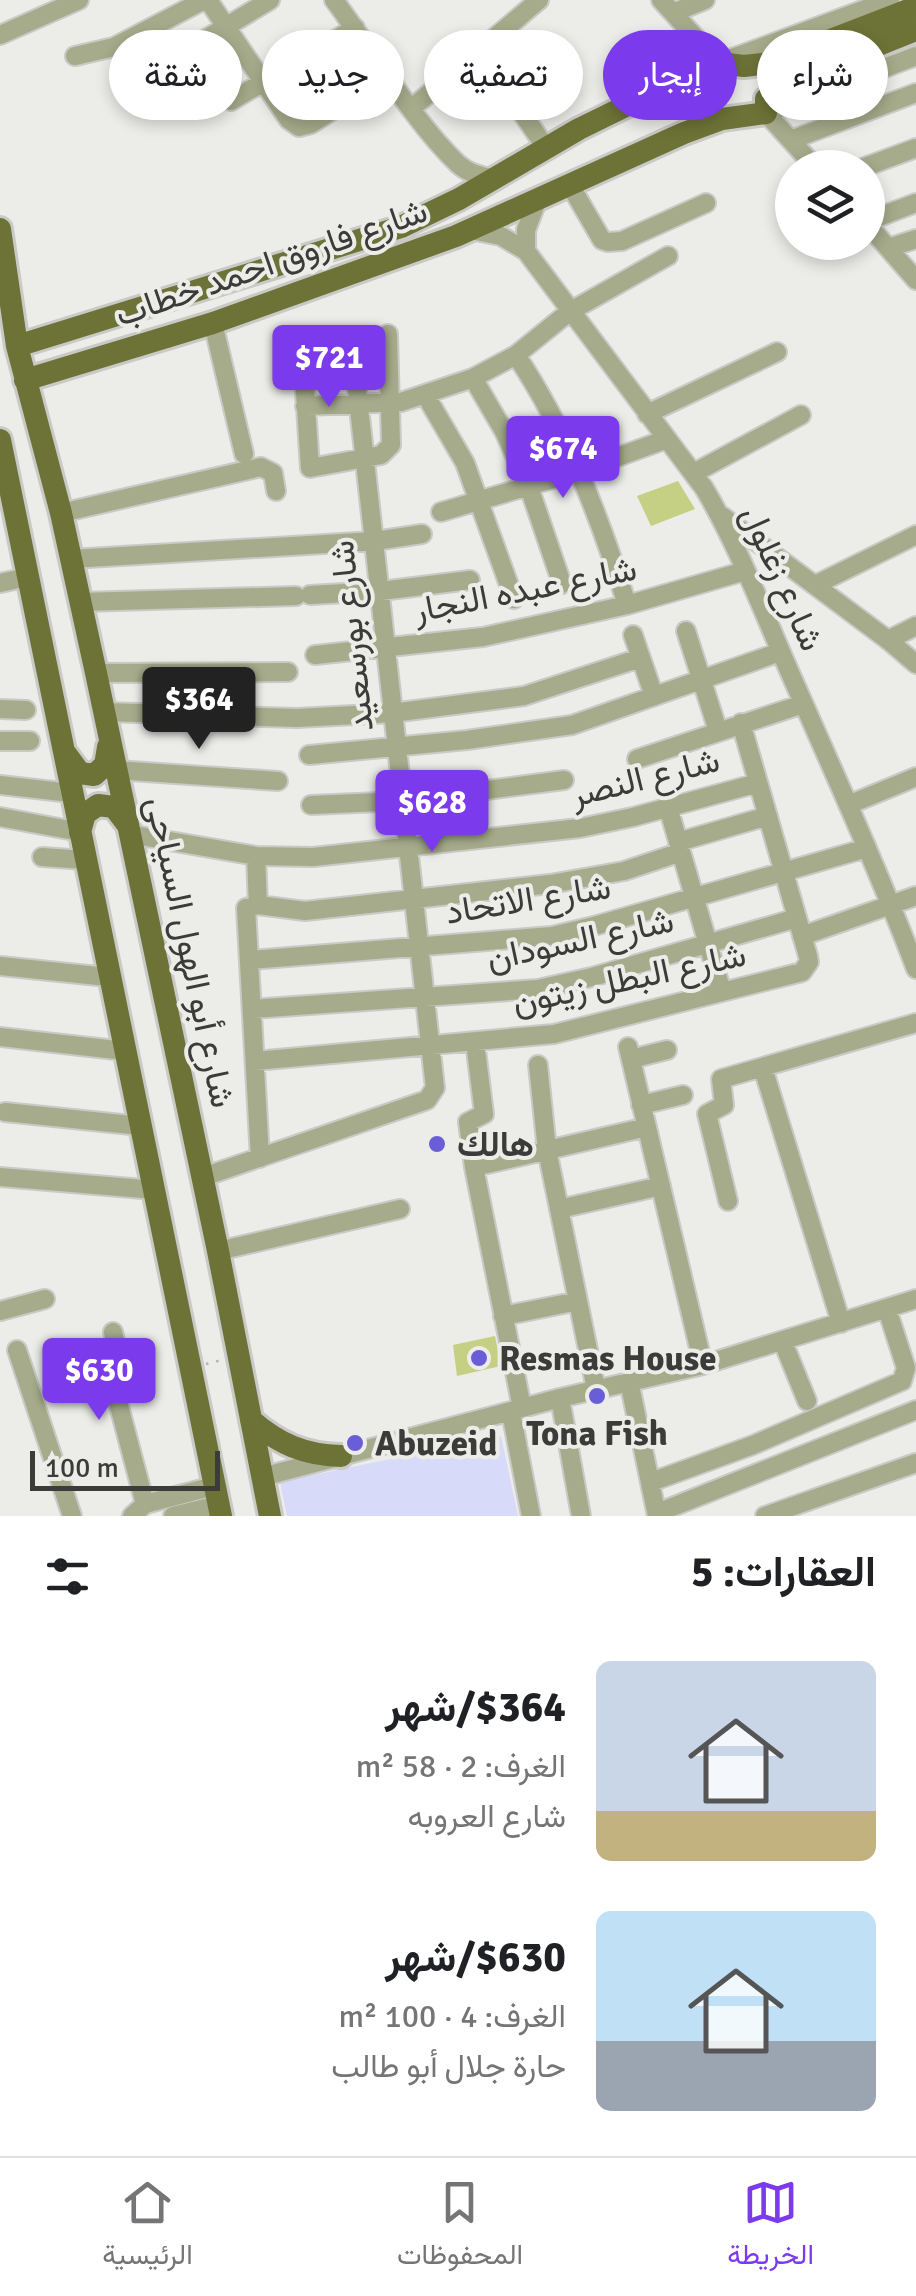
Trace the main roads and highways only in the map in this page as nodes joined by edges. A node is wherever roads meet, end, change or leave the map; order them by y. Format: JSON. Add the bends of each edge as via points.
{"nodes":[{"id":1,"x":916,"y":7,"type":"edge"},
{"id":2,"x":916,"y":30,"type":"edge"},
{"id":3,"x":0,"y":229,"type":"edge"},
{"id":4,"x":66,"y":330,"type":"junction"},
{"id":5,"x":17,"y":346,"type":"junction"},
{"id":6,"x":76,"y":364,"type":"junction"},
{"id":7,"x":25,"y":380,"type":"junction"},
{"id":8,"x":2,"y":456,"type":"edge"},
{"id":9,"x":109,"y":738,"type":"junction"},
{"id":10,"x":62,"y":746,"type":"junction"},
{"id":11,"x":128,"y":829,"type":"junction"},
{"id":12,"x":80,"y":832,"type":"junction"},
{"id":13,"x":251,"y":1420,"type":"junction"},
{"id":14,"x":341,"y":1456,"type":"road end"},
{"id":15,"x":218,"y":1503,"type":"edge"},
{"id":16,"x":270,"y":1516,"type":"edge"}],
"edges":[{"from":1,"to":4,"type":"main road","name":"شارع فاروق احمد خطاب","via":[[771,63],[719,63],[381,234]]},
{"from":2,"to":6,"type":"main road","name":"شارع فاروق احمد خطاب","via":[[786,82],[766,99],[766,114],[722,119],[471,230],[213,323]]},
{"from":3,"to":5,"type":"main road","name":"شارع أبو الهول السياحى"},
{"from":4,"to":5,"type":"main road","name":"شارع فاروق احمد خطاب"},
{"from":4,"to":6,"type":"main road","via":[[62,346]]},
{"from":5,"to":7,"type":"main road","name":"شارع أبو الهول السياحى"},
{"from":6,"to":7,"type":"main road","name":"شارع فاروق احمد خطاب"},
{"from":7,"to":9,"type":"main road","name":"شارع أبو الهول السياحى"},
{"from":8,"to":10,"type":"main road"},
{"from":9,"to":10,"type":"main road","via":[[105,765],[94,775],[74,768]]},
{"from":9,"to":11,"type":"main road","name":"شارع أبو الهول السياحى"},
{"from":10,"to":12,"type":"main road"},
{"from":11,"to":12,"type":"main road","via":[[114,807],[98,805],[85,814]]},
{"from":11,"to":13,"type":"main road","name":"شارع أبو الهول السياحى"},
{"from":12,"to":15,"type":"main road"},
{"from":13,"to":14,"type":"main road","via":[[292,1448]]},
{"from":13,"to":16,"type":"main road","name":"شارع أبو الهول السياحى"}]}
